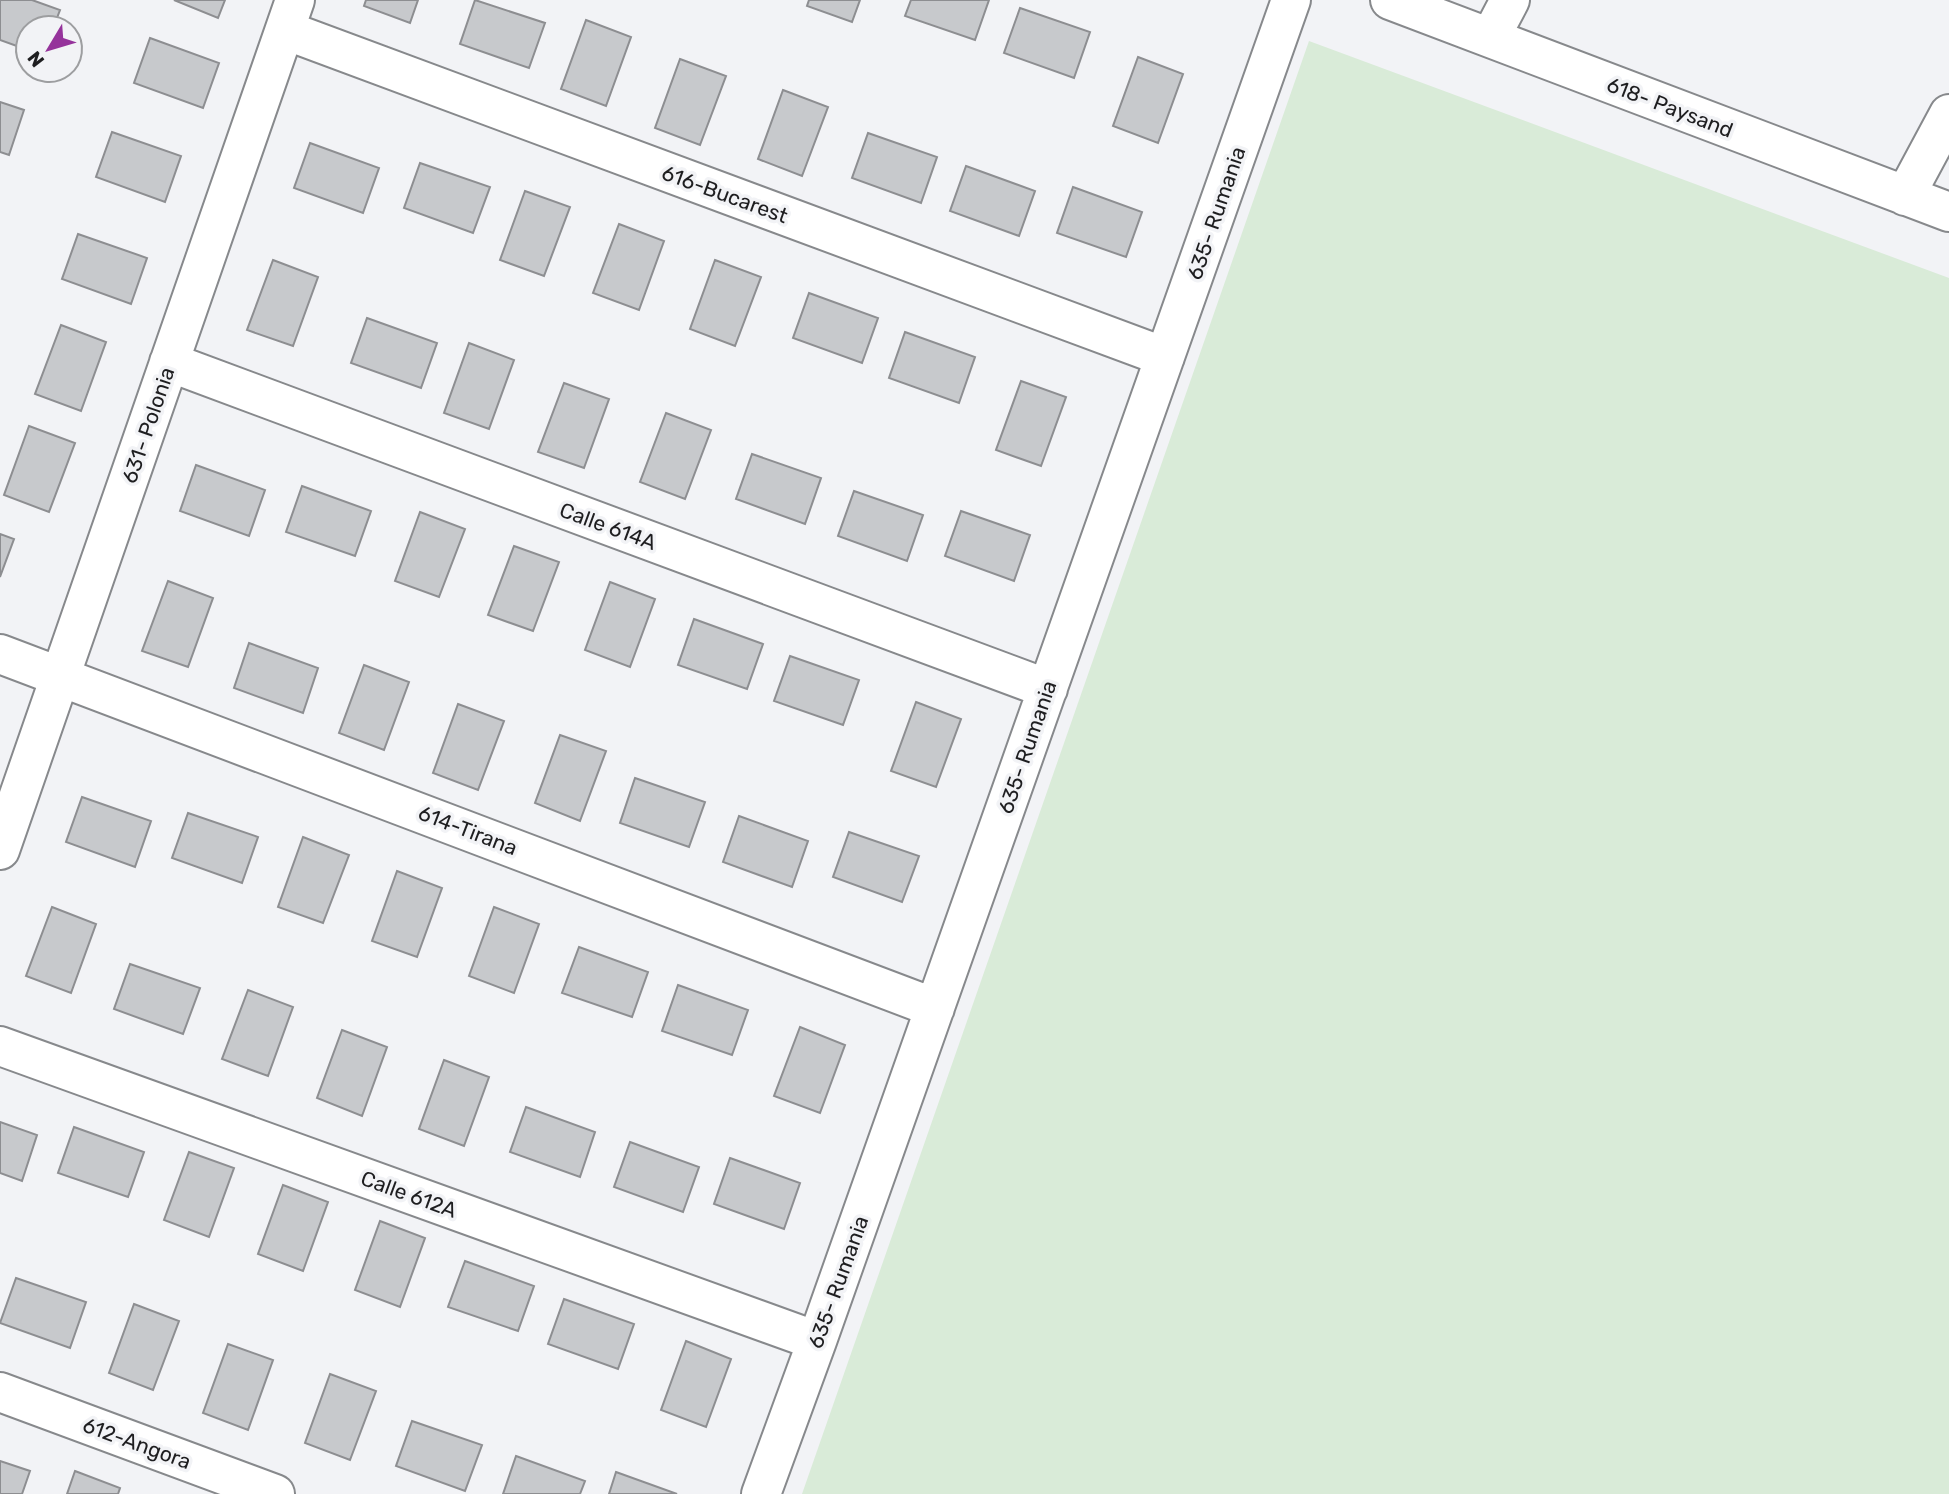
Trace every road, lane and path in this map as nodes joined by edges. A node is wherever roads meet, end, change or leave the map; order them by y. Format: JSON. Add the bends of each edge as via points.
{"nodes":[{"id":1,"x":1291,"y":0,"type":"edge"},
{"id":2,"x":1390,"y":0,"type":"edge"},
{"id":3,"x":1510,"y":0,"type":"edge"},
{"id":4,"x":290,"y":15,"type":"edge"},
{"id":5,"x":1490,"y":38,"type":"junction"},
{"id":6,"x":1949,"y":114,"type":"edge"},
{"id":7,"x":1905,"y":196,"type":"junction"},
{"id":8,"x":1949,"y":212,"type":"edge"},
{"id":9,"x":1165,"y":357,"type":"junction"},
{"id":10,"x":169,"y":362,"type":"junction"},
{"id":11,"x":0,"y":654,"type":"edge"},
{"id":12,"x":61,"y":676,"type":"junction"},
{"id":13,"x":1048,"y":689,"type":"junction"},
{"id":14,"x":0,"y":850,"type":"edge"},
{"id":15,"x":934,"y":1008,"type":"junction"},
{"id":16,"x":0,"y":1046,"type":"edge"},
{"id":17,"x":817,"y":1341,"type":"junction"},
{"id":18,"x":0,"y":1392,"type":"edge"},
{"id":19,"x":275,"y":1494,"type":"edge"},
{"id":20,"x":761,"y":1494,"type":"edge"}],
"edges":[{"from":1,"to":9,"type":"street","name":"635- Rumania"},
{"from":2,"to":5,"type":"street","name":"618- Paysand"},
{"from":3,"to":5,"type":"street"},
{"from":4,"to":9,"type":"street","name":"616-Bucarest"},
{"from":4,"to":10,"type":"street","name":"631- Polonia"},
{"from":5,"to":7,"type":"street","name":"618- Paysand"},
{"from":6,"to":7,"type":"street"},
{"from":7,"to":8,"type":"street","name":"618- Paysand"},
{"from":9,"to":13,"type":"street","name":"635- Rumania"},
{"from":10,"to":12,"type":"street","name":"631- Polonia"},
{"from":10,"to":13,"type":"street","name":"Calle 614A"},
{"from":11,"to":12,"type":"street","name":"614-Tirana"},
{"from":12,"to":14,"type":"street","name":"631- Polonia"},
{"from":12,"to":15,"type":"street","name":"614-Tirana"},
{"from":13,"to":15,"type":"street","name":"635- Rumania"},
{"from":15,"to":17,"type":"street","name":"635- Rumania"},
{"from":16,"to":17,"type":"street","name":"Calle 612A"},
{"from":17,"to":20,"type":"street","name":"635- Rumania"},
{"from":18,"to":19,"type":"street","name":"612-Angora"}]}
